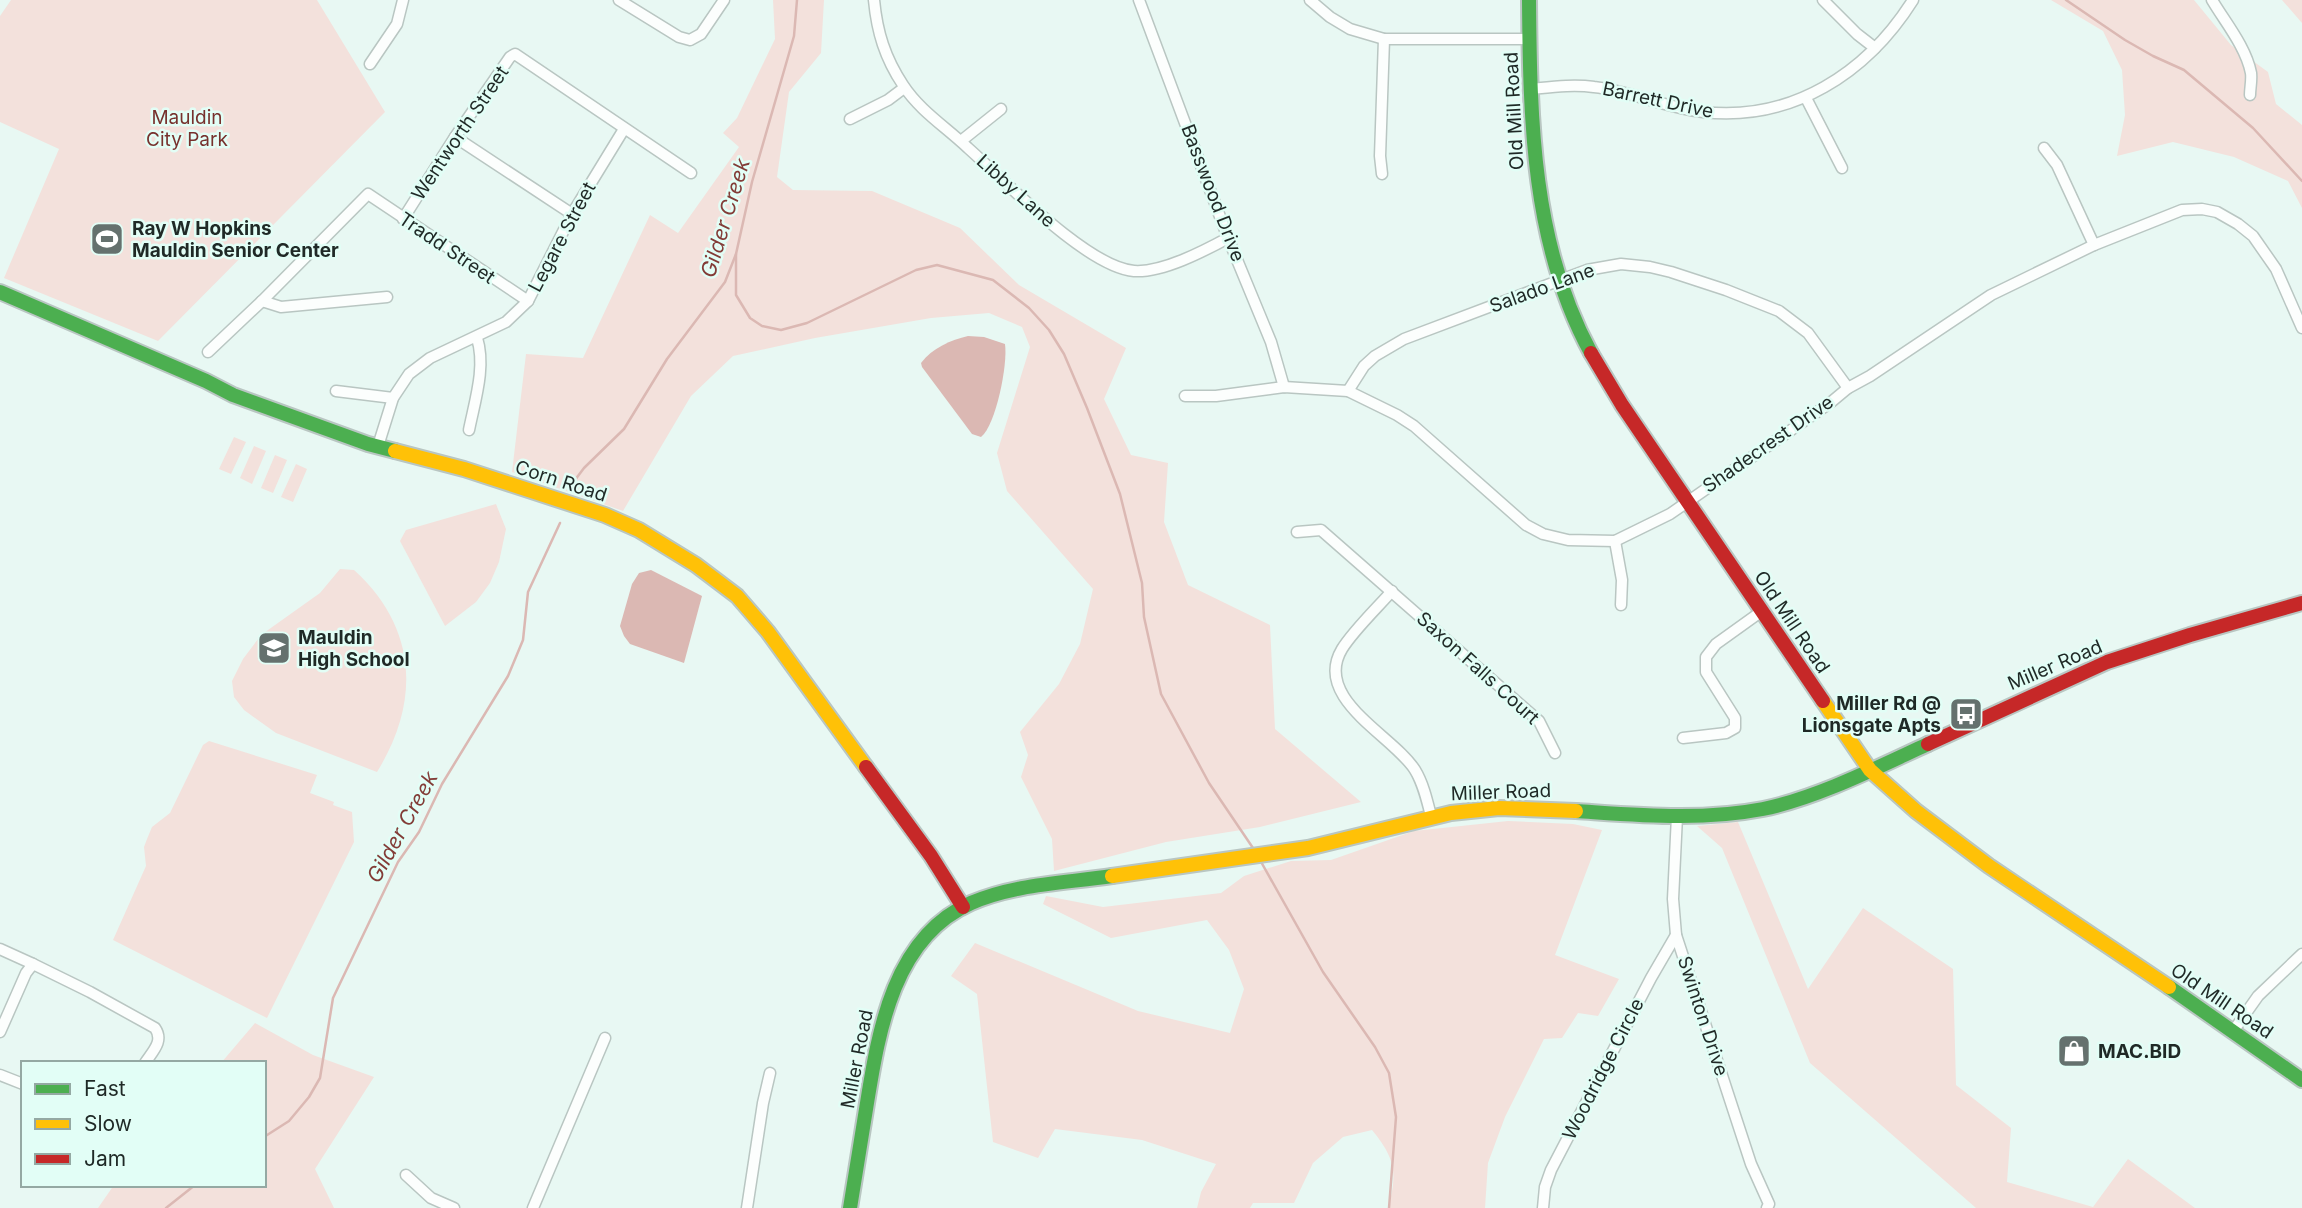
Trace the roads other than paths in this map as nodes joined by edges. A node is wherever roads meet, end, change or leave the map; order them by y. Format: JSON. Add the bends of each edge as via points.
{"nodes":[{"id":1,"x":403,"y":0,"type":"edge"},
{"id":2,"x":619,"y":0,"type":"edge"},
{"id":3,"x":724,"y":0,"type":"edge"},
{"id":4,"x":874,"y":0,"type":"edge"},
{"id":5,"x":1139,"y":0,"type":"edge"},
{"id":6,"x":1310,"y":0,"type":"edge"},
{"id":7,"x":1529,"y":0,"type":"edge"},
{"id":8,"x":1823,"y":0,"type":"edge"},
{"id":9,"x":1913,"y":0,"type":"edge"},
{"id":10,"x":2212,"y":0,"type":"edge"},
{"id":11,"x":1384,"y":39,"type":"junction"},
{"id":12,"x":1529,"y":39,"type":"junction"},
{"id":13,"x":1875,"y":48,"type":"junction"},
{"id":14,"x":370,"y":64,"type":"dead end"},
{"id":15,"x":904,"y":88,"type":"junction"},
{"id":16,"x":1530,"y":89,"type":"junction"},
{"id":17,"x":2250,"y":95,"type":"dead end"},
{"id":18,"x":1807,"y":98,"type":"junction"},
{"id":19,"x":1001,"y":109,"type":"dead end"},
{"id":20,"x":850,"y":119,"type":"dead end"},
{"id":21,"x":624,"y":129,"type":"junction"},
{"id":22,"x":455,"y":137,"type":"junction"},
{"id":23,"x":961,"y":141,"type":"junction"},
{"id":24,"x":2044,"y":148,"type":"dead end"},
{"id":25,"x":1842,"y":168,"type":"dead end"},
{"id":26,"x":691,"y":173,"type":"dead end"},
{"id":27,"x":1382,"y":174,"type":"dead end"},
{"id":28,"x":572,"y":214,"type":"junction"},
{"id":29,"x":403,"y":219,"type":"junction"},
{"id":30,"x":1228,"y":237,"type":"junction"},
{"id":31,"x":2094,"y":245,"type":"junction"},
{"id":32,"x":1559,"y":281,"type":"junction"},
{"id":33,"x":0,"y":292,"type":"edge"},
{"id":34,"x":387,"y":297,"type":"dead end"},
{"id":35,"x":262,"y":301,"type":"junction"},
{"id":36,"x":528,"y":301,"type":"junction"},
{"id":37,"x":2302,"y":328,"type":"edge"},
{"id":38,"x":477,"y":338,"type":"junction"},
{"id":39,"x":208,"y":352,"type":"dead end"},
{"id":40,"x":1284,"y":387,"type":"junction"},
{"id":41,"x":1848,"y":388,"type":"junction"},
{"id":42,"x":336,"y":391,"type":"dead end"},
{"id":43,"x":1348,"y":391,"type":"junction"},
{"id":44,"x":1185,"y":397,"type":"dead end"},
{"id":45,"x":393,"y":398,"type":"junction"},
{"id":46,"x":470,"y":430,"type":"dead end"},
{"id":47,"x":378,"y":446,"type":"junction"},
{"id":48,"x":1686,"y":502,"type":"junction"},
{"id":49,"x":1297,"y":532,"type":"dead end"},
{"id":50,"x":1615,"y":541,"type":"junction"},
{"id":51,"x":1392,"y":591,"type":"junction"},
{"id":52,"x":2302,"y":603,"type":"edge"},
{"id":53,"x":1621,"y":605,"type":"dead end"},
{"id":54,"x":1762,"y":611,"type":"junction"},
{"id":55,"x":1683,"y":738,"type":"dead end"},
{"id":56,"x":1555,"y":752,"type":"dead end"},
{"id":57,"x":1870,"y":770,"type":"junction"},
{"id":58,"x":1431,"y":816,"type":"junction"},
{"id":59,"x":1677,"y":816,"type":"junction"},
{"id":60,"x":963,"y":907,"type":"junction"},
{"id":61,"x":1676,"y":935,"type":"junction"},
{"id":62,"x":0,"y":949,"type":"edge"},
{"id":63,"x":2302,"y":954,"type":"edge"},
{"id":64,"x":33,"y":964,"type":"junction"},
{"id":65,"x":4,"y":1014,"type":"edge"},
{"id":66,"x":2234,"y":1030,"type":"junction"},
{"id":67,"x":0,"y":1032,"type":"edge"},
{"id":68,"x":605,"y":1038,"type":"dead end"},
{"id":69,"x":146,"y":1061,"type":"edge"},
{"id":70,"x":770,"y":1073,"type":"dead end"},
{"id":71,"x":0,"y":1074,"type":"edge"},
{"id":72,"x":2302,"y":1080,"type":"edge"},
{"id":73,"x":21,"y":1083,"type":"edge"},
{"id":74,"x":406,"y":1175,"type":"dead end"},
{"id":75,"x":1771,"y":1207,"type":"edge"},
{"id":76,"x":454,"y":1208,"type":"edge"},
{"id":77,"x":533,"y":1208,"type":"edge"},
{"id":78,"x":747,"y":1208,"type":"edge"},
{"id":79,"x":850,"y":1208,"type":"edge"},
{"id":80,"x":1543,"y":1208,"type":"edge"}],
"edges":[{"from":1,"to":14,"type":"street","via":[[397,24]]},
{"from":2,"to":3,"type":"street","via":[[690,40],[701,34]]},
{"from":4,"to":15,"type":"street","name":"Libby Lane","via":[[884,52]]},
{"from":5,"to":30,"type":"street","name":"Basswood Drive"},
{"from":6,"to":11,"type":"street","via":[[1350,29]]},
{"from":7,"to":12,"type":"street","name":"Old Mill Road"},
{"from":8,"to":13,"type":"street"},
{"from":9,"to":13,"type":"street","name":"Barrett Drive"},
{"from":10,"to":17,"type":"street","via":[[2249,65]]},
{"from":11,"to":12,"type":"street"},
{"from":11,"to":27,"type":"street"},
{"from":12,"to":16,"type":"street","name":"Old Mill Road"},
{"from":13,"to":18,"type":"street","name":"Barrett Drive"},
{"from":15,"to":20,"type":"street"},
{"from":15,"to":23,"type":"street","name":"Libby Lane"},
{"from":16,"to":18,"type":"street","name":"Barrett Drive","via":[[1596,87],[1686,110],[1721,113],[1765,109]]},
{"from":16,"to":32,"type":"street","name":"Old Mill Road","via":[[1538,197]]},
{"from":18,"to":25,"type":"street"},
{"from":19,"to":23,"type":"street"},
{"from":21,"to":22,"type":"street","name":"Wentworth Street","via":[[515,54]]},
{"from":21,"to":26,"type":"street"},
{"from":21,"to":28,"type":"street","name":"Legare Street"},
{"from":22,"to":28,"type":"street"},
{"from":22,"to":29,"type":"street","name":"Wentworth Street"},
{"from":23,"to":30,"type":"street","name":"Libby Lane","via":[[1061,232],[1125,269],[1157,269]]},
{"from":24,"to":31,"type":"street"},
{"from":28,"to":36,"type":"street","name":"Legare Street"},
{"from":29,"to":35,"type":"street","name":"Tradd Street","via":[[368,194]]},
{"from":29,"to":36,"type":"street","name":"Tradd Street"},
{"from":30,"to":40,"type":"street","name":"Basswood Drive","via":[[1271,342]]},
{"from":31,"to":37,"type":"street","name":"Shadecrest Drive","via":[[2182,210],[2224,215],[2265,250]]},
{"from":31,"to":41,"type":"street","name":"Shadecrest Drive","via":[[1991,295]]},
{"from":32,"to":41,"type":"street","name":"Salado Lane","via":[[1597,267],[1635,265],[1751,299],[1802,327]]},
{"from":32,"to":43,"type":"street","name":"Salado Lane","via":[[1383,350],[1364,366]]},
{"from":32,"to":48,"type":"street","name":"Old Mill Road","via":[[1590,352]]},
{"from":33,"to":47,"type":"street","name":"Corn Road","via":[[233,395]]},
{"from":34,"to":35,"type":"street","via":[[281,307]]},
{"from":35,"to":39,"type":"street"},
{"from":36,"to":38,"type":"street","name":"Legare Street","via":[[506,322]]},
{"from":38,"to":45,"type":"street","name":"Legare Street","via":[[430,358],[409,374]]},
{"from":38,"to":46,"type":"street","via":[[481,364]]},
{"from":40,"to":43,"type":"street","name":"Shadecrest Drive"},
{"from":40,"to":44,"type":"street","name":"Shadecrest Drive"},
{"from":41,"to":48,"type":"street","name":"Shadecrest Drive"},
{"from":42,"to":45,"type":"street"},
{"from":43,"to":50,"type":"street","name":"Shadecrest Drive","via":[[1415,426],[1526,525],[1568,540]]},
{"from":45,"to":47,"type":"street","name":"Legare Street"},
{"from":47,"to":60,"type":"street","name":"Corn Road","via":[[605,515],[670,547],[737,596],[788,659]]},
{"from":48,"to":50,"type":"street","name":"Shadecrest Drive"},
{"from":48,"to":54,"type":"street","name":"Old Mill Road"},
{"from":49,"to":51,"type":"street","name":"Saxon Falls Court","via":[[1321,530]]},
{"from":50,"to":53,"type":"street"},
{"from":51,"to":56,"type":"street","name":"Saxon Falls Court","via":[[1539,720]]},
{"from":51,"to":58,"type":"street","via":[[1341,649],[1339,687],[1356,712],[1415,769]]},
{"from":52,"to":57,"type":"street","name":"Miller Road","via":[[2105,663]]},
{"from":54,"to":55,"type":"street","via":[[1716,644],[1706,657],[1706,673],[1735,718],[1735,728]]},
{"from":54,"to":57,"type":"street","name":"Old Mill Road"},
{"from":57,"to":59,"type":"street","name":"Miller Road","via":[[1765,808],[1716,816]]},
{"from":57,"to":66,"type":"street","name":"Old Mill Road","via":[[1899,799],[2018,886]]},
{"from":58,"to":59,"type":"street","name":"Miller Road","via":[[1499,808]]},
{"from":58,"to":60,"type":"street","name":"Miller Road","via":[[1356,838],[1008,891]]},
{"from":59,"to":61,"type":"street","name":"Swinton Drive"},
{"from":60,"to":79,"type":"street","name":"Miller Road","via":[[918,947],[893,986],[881,1022]]},
{"from":61,"to":75,"type":"street","name":"Swinton Drive","via":[[1751,1164]]},
{"from":61,"to":80,"type":"street","name":"Woodridge Circle","via":[[1551,1170]]},
{"from":62,"to":64,"type":"street"},
{"from":63,"to":66,"type":"street","via":[[2258,996]]},
{"from":64,"to":65,"type":"street"},
{"from":64,"to":69,"type":"street","via":[[155,1028],[159,1041]]},
{"from":65,"to":67,"type":"street"},
{"from":66,"to":72,"type":"street","name":"Old Mill Road"},
{"from":68,"to":77,"type":"street"},
{"from":70,"to":78,"type":"street"},
{"from":71,"to":73,"type":"street"},
{"from":74,"to":76,"type":"street","via":[[431,1198]]}]}
